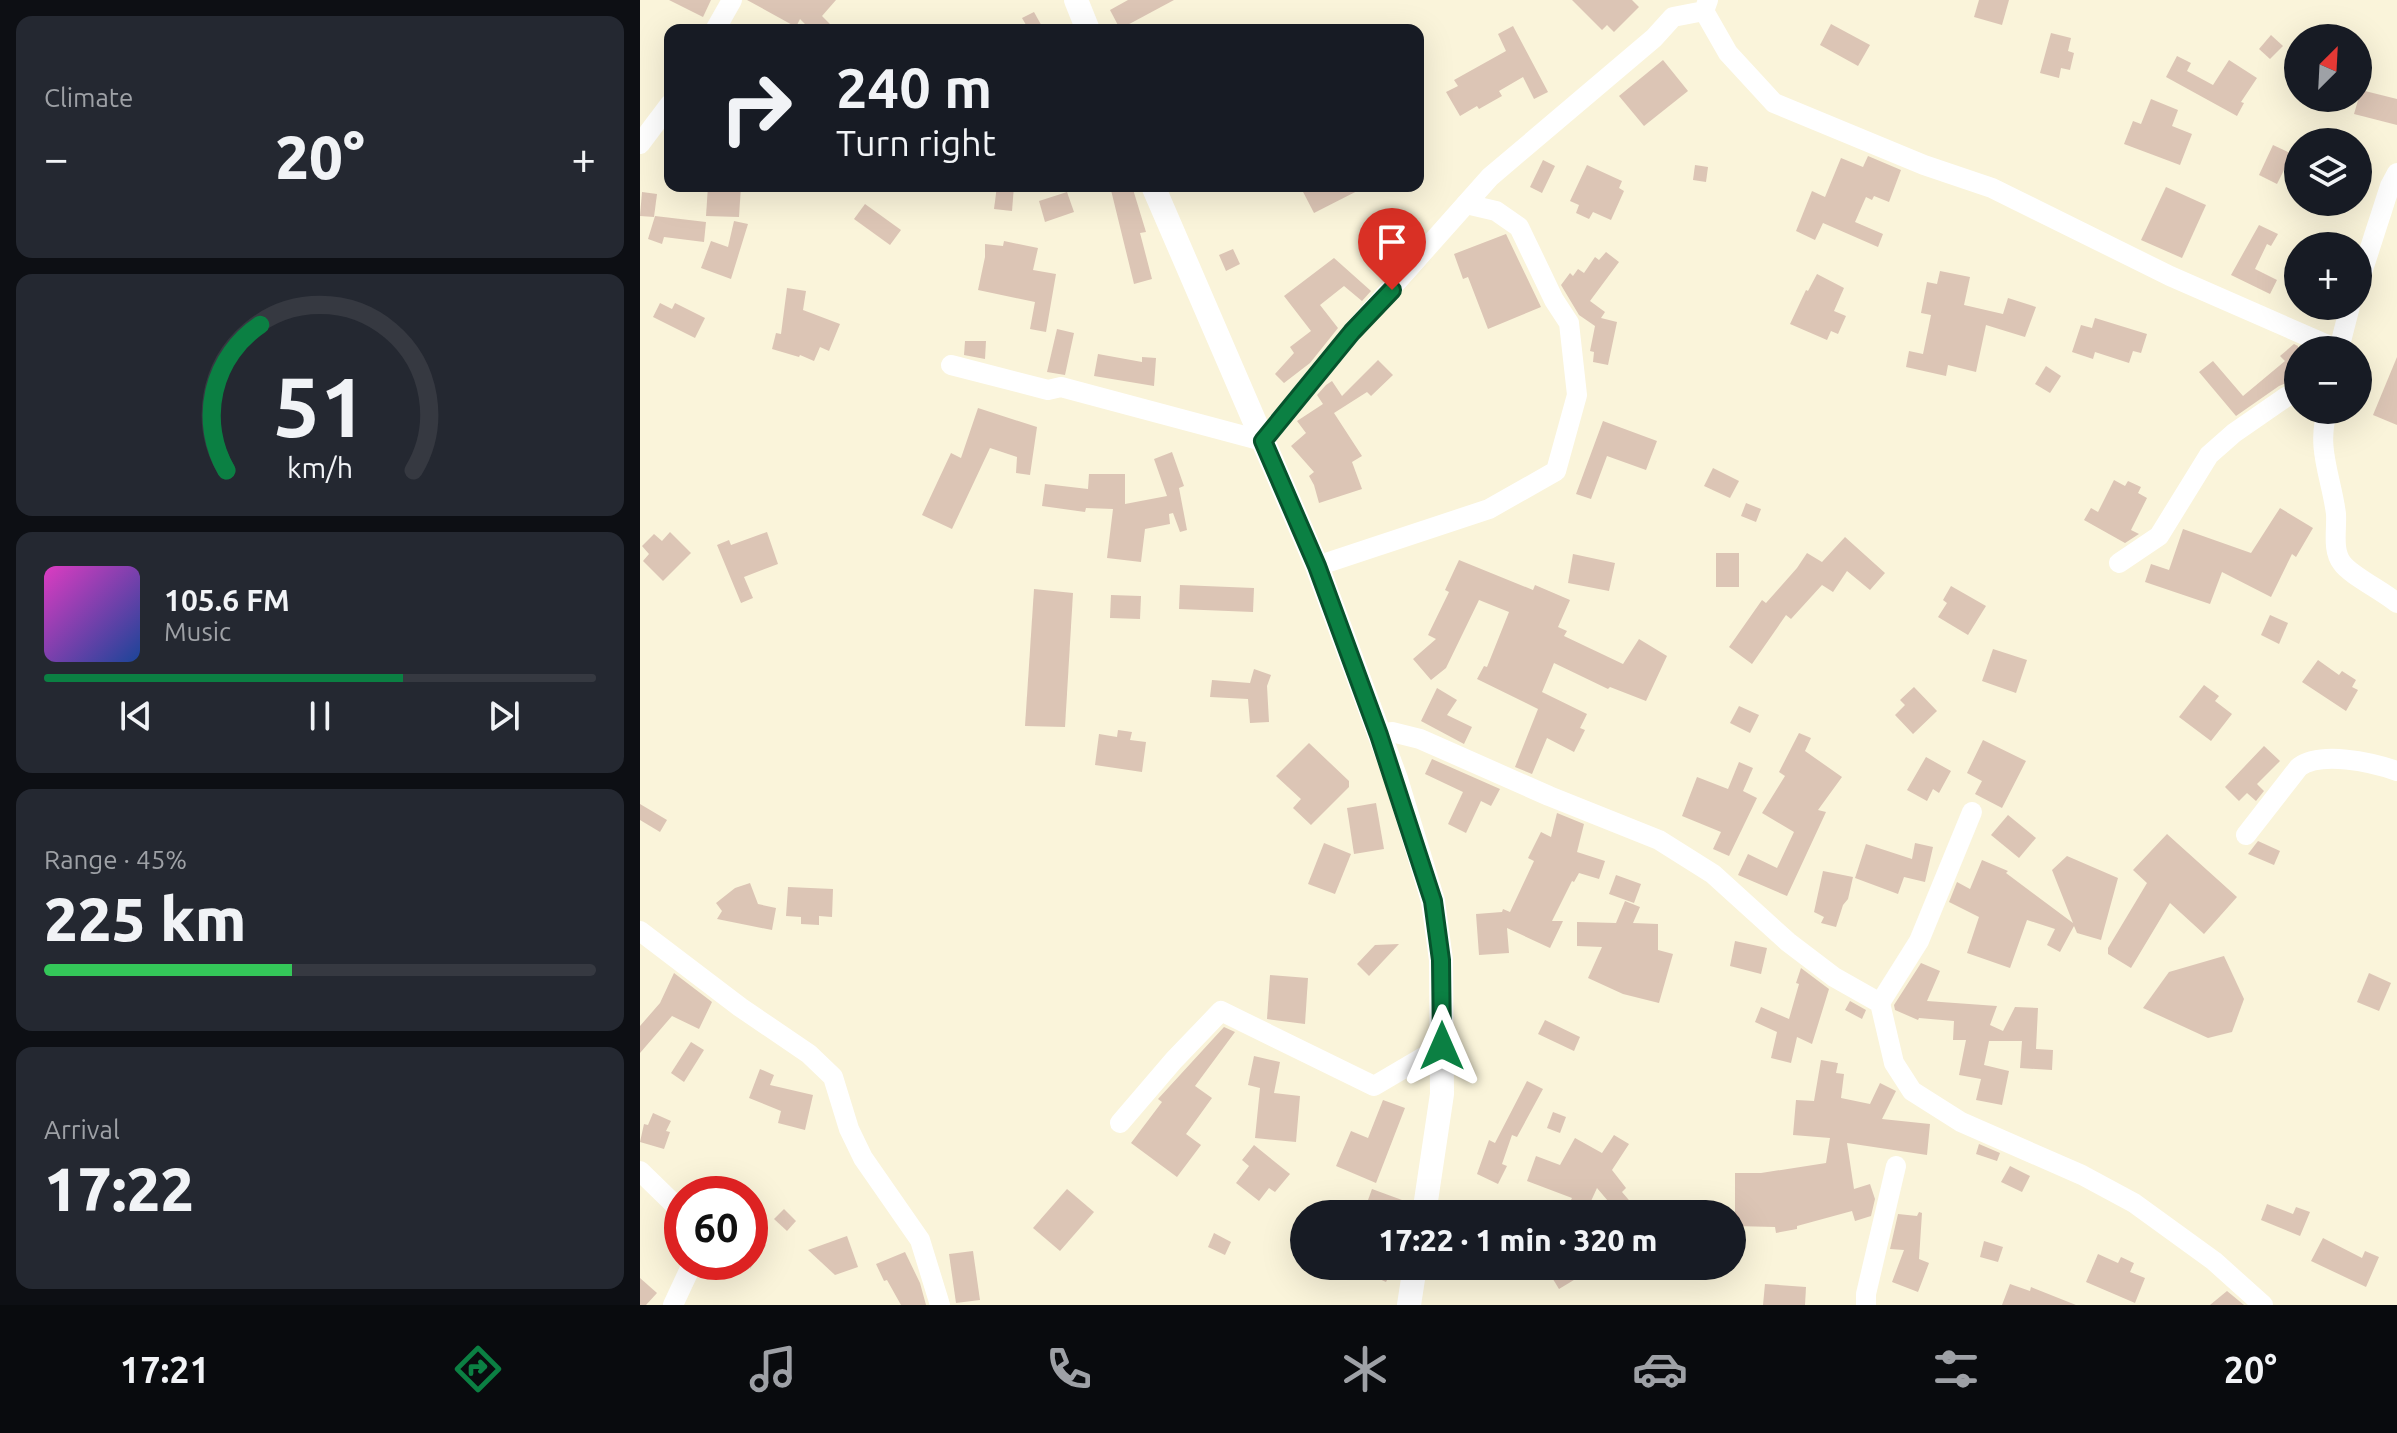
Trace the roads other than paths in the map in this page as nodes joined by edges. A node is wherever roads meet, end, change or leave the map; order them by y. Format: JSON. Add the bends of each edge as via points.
{"nodes":[{"id":1,"x":732,"y":0,"type":"edge"},
{"id":2,"x":1076,"y":0,"type":"edge"},
{"id":3,"x":1706,"y":5,"type":"edge"},
{"id":4,"x":718,"y":24,"type":"edge"},
{"id":5,"x":1086,"y":24,"type":"edge"},
{"id":6,"x":664,"y":112,"type":"edge"},
{"id":7,"x":640,"y":144,"type":"edge"},
{"id":8,"x":2397,"y":173,"type":"edge"},
{"id":9,"x":1156,"y":192,"type":"edge"},
{"id":10,"x":1466,"y":204,"type":"junction"},
{"id":11,"x":2372,"y":242,"type":"edge"},
{"id":12,"x":2307,"y":336,"type":"edge"},
{"id":13,"x":951,"y":365,"type":"dead end"},
{"id":14,"x":2284,"y":398,"type":"edge"},
{"id":15,"x":2325,"y":424,"type":"edge"},
{"id":16,"x":1263,"y":441,"type":"junction"},
{"id":17,"x":2119,"y":563,"type":"dead end"},
{"id":18,"x":1317,"y":566,"type":"junction"},
{"id":19,"x":2397,"y":603,"type":"edge"},
{"id":20,"x":1379,"y":735,"type":"junction"},
{"id":21,"x":2397,"y":771,"type":"edge"},
{"id":22,"x":1972,"y":812,"type":"dead end"},
{"id":23,"x":2246,"y":835,"type":"dead end"},
{"id":24,"x":640,"y":931,"type":"edge"},
{"id":25,"x":1880,"y":1003,"type":"junction"},
{"id":26,"x":1442,"y":1046,"type":"junction"},
{"id":27,"x":1120,"y":1123,"type":"dead end"},
{"id":28,"x":1896,"y":1166,"type":"dead end"},
{"id":29,"x":640,"y":1171,"type":"edge"},
{"id":30,"x":664,"y":1194,"type":"edge"},
{"id":31,"x":1426,"y":1200,"type":"edge"},
{"id":32,"x":685,"y":1280,"type":"edge"},
{"id":33,"x":1413,"y":1280,"type":"edge"},
{"id":34,"x":673,"y":1305,"type":"edge"},
{"id":35,"x":940,"y":1305,"type":"edge"},
{"id":36,"x":1409,"y":1305,"type":"edge"},
{"id":37,"x":1866,"y":1305,"type":"edge"},
{"id":38,"x":2263,"y":1305,"type":"edge"}],
"edges":[{"from":1,"to":4,"type":"street"},
{"from":2,"to":5,"type":"main road"},
{"from":3,"to":10,"type":"street","via":[[1673,17]]},
{"from":3,"to":12,"type":"street","via":[[1728,53],[1774,103],[1992,188]]},
{"from":6,"to":7,"type":"street"},
{"from":8,"to":11,"type":"street"},
{"from":9,"to":16,"type":"main road"},
{"from":10,"to":16,"type":"street"},
{"from":10,"to":18,"type":"street","via":[[1496,211],[1519,227],[1569,323],[1577,395],[1556,471],[1489,509]]},
{"from":13,"to":16,"type":"street","via":[[1048,390],[1061,387]]},
{"from":14,"to":17,"type":"street","via":[[2209,455],[2159,536]]},
{"from":15,"to":19,"type":"street","via":[[2323,462],[2336,513],[2337,554],[2343,566]]},
{"from":16,"to":18,"type":"main road"},
{"from":18,"to":20,"type":"main road"},
{"from":20,"to":25,"type":"street","via":[[1392,732],[1420,739],[1659,840],[1713,874],[1834,977]]},
{"from":20,"to":26,"type":"main road","via":[[1433,901],[1441,960]]},
{"from":21,"to":23,"type":"street","via":[[2322,758],[2308,761]]},
{"from":22,"to":25,"type":"street","via":[[1919,941]]},
{"from":24,"to":35,"type":"street","via":[[833,1077],[863,1158],[920,1240]]},
{"from":25,"to":38,"type":"street","via":[[1894,1063],[1912,1091],[1961,1122],[2134,1203],[2214,1261]]},
{"from":26,"to":27,"type":"street","via":[[1374,1086],[1221,1011]]},
{"from":26,"to":31,"type":"main road","via":[[1439,1121]]},
{"from":28,"to":37,"type":"street"},
{"from":29,"to":30,"type":"street"},
{"from":32,"to":34,"type":"street"},
{"from":33,"to":36,"type":"main road"}]}
